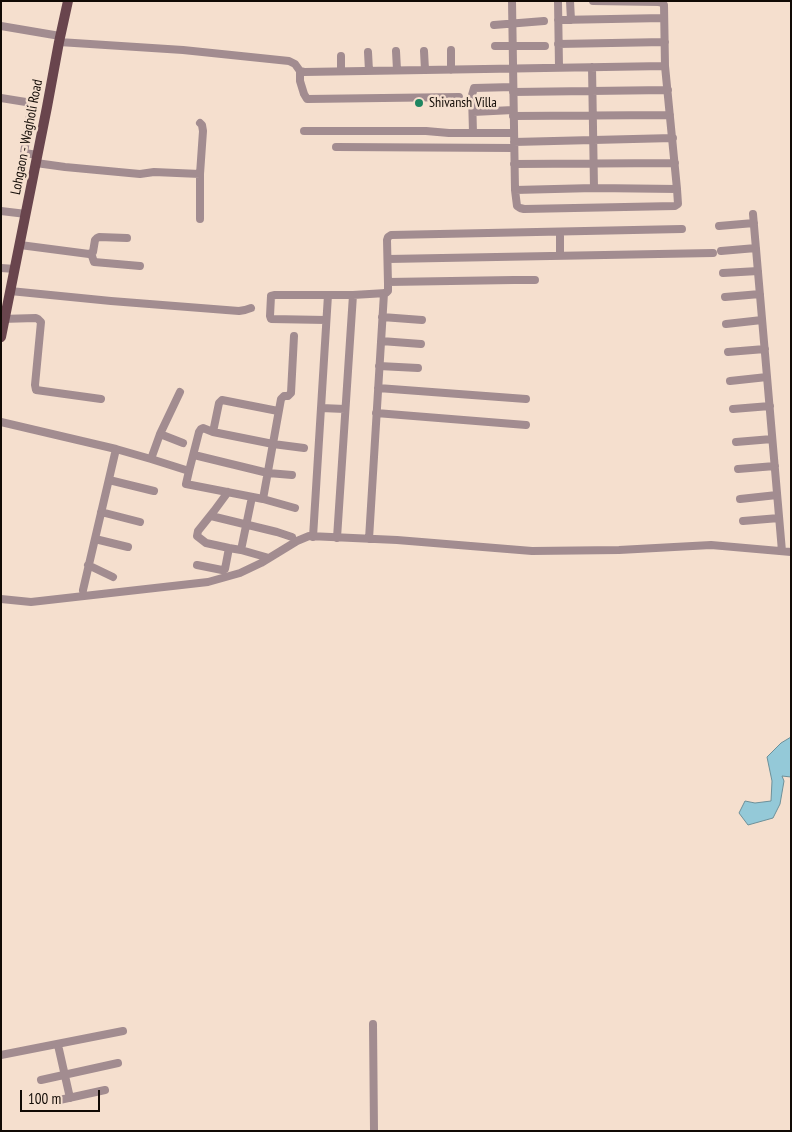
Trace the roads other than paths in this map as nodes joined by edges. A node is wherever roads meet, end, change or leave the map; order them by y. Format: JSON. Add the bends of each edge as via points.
{"nodes":[{"id":1,"x":68,"y":1,"type":"edge"},
{"id":2,"x":512,"y":1,"type":"edge"},
{"id":3,"x":558,"y":1,"type":"edge"},
{"id":4,"x":570,"y":1,"type":"edge"},
{"id":5,"x":593,"y":1,"type":"edge"},
{"id":6,"x":664,"y":18,"type":"junction"},
{"id":7,"x":558,"y":20,"type":"junction"},
{"id":8,"x":571,"y":20,"type":"junction"},
{"id":9,"x":544,"y":21,"type":"dead end"},
{"id":10,"x":512,"y":24,"type":"junction"},
{"id":11,"x":494,"y":25,"type":"dead end"},
{"id":12,"x":1,"y":26,"type":"edge"},
{"id":13,"x":59,"y":39,"type":"junction"},
{"id":14,"x":665,"y":42,"type":"junction"},
{"id":15,"x":558,"y":44,"type":"junction"},
{"id":16,"x":495,"y":46,"type":"dead end"},
{"id":17,"x":512,"y":46,"type":"junction"},
{"id":18,"x":545,"y":46,"type":"dead end"},
{"id":19,"x":451,"y":50,"type":"dead end"},
{"id":20,"x":396,"y":51,"type":"dead end"},
{"id":21,"x":424,"y":51,"type":"dead end"},
{"id":22,"x":368,"y":52,"type":"dead end"},
{"id":23,"x":341,"y":56,"type":"dead end"},
{"id":24,"x":665,"y":66,"type":"junction"},
{"id":25,"x":559,"y":67,"type":"junction"},
{"id":26,"x":592,"y":67,"type":"junction"},
{"id":27,"x":513,"y":69,"type":"junction"},
{"id":28,"x":396,"y":70,"type":"junction"},
{"id":29,"x":425,"y":70,"type":"junction"},
{"id":30,"x":452,"y":70,"type":"junction"},
{"id":31,"x":300,"y":71,"type":"junction"},
{"id":32,"x":341,"y":71,"type":"junction"},
{"id":33,"x":369,"y":71,"type":"junction"},
{"id":34,"x":513,"y":90,"type":"junction"},
{"id":35,"x":668,"y":90,"type":"junction"},
{"id":36,"x":593,"y":91,"type":"junction"},
{"id":37,"x":459,"y":97,"type":"dead end"},
{"id":38,"x":1,"y":98,"type":"edge"},
{"id":39,"x":473,"y":112,"type":"junction"},
{"id":40,"x":513,"y":113,"type":"junction"},
{"id":41,"x":670,"y":114,"type":"junction"},
{"id":42,"x":593,"y":116,"type":"junction"},
{"id":43,"x":200,"y":123,"type":"dead end"},
{"id":44,"x":304,"y":131,"type":"dead end"},
{"id":45,"x":473,"y":133,"type":"junction"},
{"id":46,"x":673,"y":138,"type":"junction"},
{"id":47,"x":593,"y":140,"type":"junction"},
{"id":48,"x":514,"y":141,"type":"junction"},
{"id":49,"x":336,"y":148,"type":"dead end"},
{"id":50,"x":37,"y":159,"type":"junction"},
{"id":51,"x":676,"y":163,"type":"junction"},
{"id":52,"x":514,"y":164,"type":"junction"},
{"id":53,"x":593,"y":164,"type":"junction"},
{"id":54,"x":200,"y":174,"type":"junction"},
{"id":55,"x":594,"y":188,"type":"junction"},
{"id":56,"x":678,"y":189,"type":"junction"},
{"id":57,"x":515,"y":190,"type":"junction"},
{"id":58,"x":1,"y":211,"type":"edge"},
{"id":59,"x":26,"y":214,"type":"junction"},
{"id":60,"x":753,"y":214,"type":"dead end"},
{"id":61,"x":200,"y":219,"type":"dead end"},
{"id":62,"x":754,"y":223,"type":"junction"},
{"id":63,"x":719,"y":226,"type":"dead end"},
{"id":64,"x":682,"y":229,"type":"dead end"},
{"id":65,"x":560,"y":232,"type":"junction"},
{"id":66,"x":127,"y":238,"type":"dead end"},
{"id":67,"x":20,"y":245,"type":"junction"},
{"id":68,"x":756,"y":248,"type":"junction"},
{"id":69,"x":91,"y":253,"type":"junction"},
{"id":70,"x":560,"y":256,"type":"junction"},
{"id":71,"x":388,"y":260,"type":"junction"},
{"id":72,"x":140,"y":266,"type":"dead end"},
{"id":73,"x":1,"y":268,"type":"edge"},
{"id":74,"x":15,"y":269,"type":"junction"},
{"id":75,"x":758,"y":271,"type":"junction"},
{"id":76,"x":723,"y":273,"type":"dead end"},
{"id":77,"x":535,"y":280,"type":"dead end"},
{"id":78,"x":388,"y":282,"type":"junction"},
{"id":79,"x":10,"y":291,"type":"junction"},
{"id":80,"x":384,"y":293,"type":"junction"},
{"id":81,"x":760,"y":294,"type":"junction"},
{"id":82,"x":328,"y":295,"type":"junction"},
{"id":83,"x":353,"y":295,"type":"junction"},
{"id":84,"x":725,"y":297,"type":"dead end"},
{"id":85,"x":251,"y":308,"type":"dead end"},
{"id":86,"x":382,"y":317,"type":"junction"},
{"id":87,"x":3,"y":319,"type":"edge"},
{"id":88,"x":326,"y":320,"type":"junction"},
{"id":89,"x":422,"y":320,"type":"dead end"},
{"id":90,"x":762,"y":320,"type":"junction"},
{"id":91,"x":726,"y":324,"type":"dead end"},
{"id":92,"x":294,"y":336,"type":"dead end"},
{"id":93,"x":1,"y":337,"type":"edge"},
{"id":94,"x":381,"y":341,"type":"junction"},
{"id":95,"x":421,"y":344,"type":"dead end"},
{"id":96,"x":765,"y":349,"type":"junction"},
{"id":97,"x":728,"y":352,"type":"dead end"},
{"id":98,"x":379,"y":366,"type":"junction"},
{"id":99,"x":418,"y":368,"type":"dead end"},
{"id":100,"x":767,"y":377,"type":"junction"},
{"id":101,"x":730,"y":381,"type":"dead end"},
{"id":102,"x":378,"y":388,"type":"junction"},
{"id":103,"x":180,"y":392,"type":"dead end"},
{"id":104,"x":100,"y":399,"type":"dead end"},
{"id":105,"x":526,"y":399,"type":"dead end"},
{"id":106,"x":770,"y":406,"type":"junction"},
{"id":107,"x":321,"y":408,"type":"junction"},
{"id":108,"x":345,"y":409,"type":"junction"},
{"id":109,"x":733,"y":409,"type":"dead end"},
{"id":110,"x":278,"y":412,"type":"junction"},
{"id":111,"x":376,"y":413,"type":"junction"},
{"id":112,"x":1,"y":422,"type":"edge"},
{"id":113,"x":526,"y":425,"type":"dead end"},
{"id":114,"x":213,"y":432,"type":"junction"},
{"id":115,"x":160,"y":434,"type":"junction"},
{"id":116,"x":772,"y":439,"type":"junction"},
{"id":117,"x":736,"y":442,"type":"dead end"},
{"id":118,"x":183,"y":443,"type":"dead end"},
{"id":119,"x":273,"y":444,"type":"junction"},
{"id":120,"x":304,"y":448,"type":"dead end"},
{"id":121,"x":116,"y":449,"type":"junction"},
{"id":122,"x":194,"y":455,"type":"junction"},
{"id":123,"x":151,"y":459,"type":"junction"},
{"id":124,"x":775,"y":466,"type":"junction"},
{"id":125,"x":738,"y":469,"type":"dead end"},
{"id":126,"x":189,"y":471,"type":"junction"},
{"id":127,"x":268,"y":473,"type":"junction"},
{"id":128,"x":292,"y":475,"type":"dead end"},
{"id":129,"x":109,"y":480,"type":"junction"},
{"id":130,"x":154,"y":491,"type":"dead end"},
{"id":131,"x":228,"y":492,"type":"junction"},
{"id":132,"x":777,"y":495,"type":"junction"},
{"id":133,"x":252,"y":497,"type":"junction"},
{"id":134,"x":263,"y":499,"type":"junction"},
{"id":135,"x":740,"y":499,"type":"dead end"},
{"id":136,"x":295,"y":508,"type":"dead end"},
{"id":137,"x":101,"y":512,"type":"junction"},
{"id":138,"x":211,"y":516,"type":"junction"},
{"id":139,"x":779,"y":518,"type":"junction"},
{"id":140,"x":742,"y":521,"type":"dead end"},
{"id":141,"x":140,"y":522,"type":"dead end"},
{"id":142,"x":246,"y":525,"type":"junction"},
{"id":143,"x":292,"y":537,"type":"dead end"},
{"id":144,"x":313,"y":537,"type":"junction"},
{"id":145,"x":337,"y":538,"type":"junction"},
{"id":146,"x":95,"y":539,"type":"junction"},
{"id":147,"x":369,"y":539,"type":"junction"},
{"id":148,"x":128,"y":547,"type":"dead end"},
{"id":149,"x":229,"y":548,"type":"junction"},
{"id":150,"x":241,"y":550,"type":"junction"},
{"id":151,"x":782,"y":551,"type":"junction"},
{"id":152,"x":791,"y":552,"type":"edge"},
{"id":153,"x":269,"y":558,"type":"junction"},
{"id":154,"x":88,"y":565,"type":"junction"},
{"id":155,"x":197,"y":566,"type":"dead end"},
{"id":156,"x":113,"y":577,"type":"dead end"},
{"id":157,"x":84,"y":590,"type":"dead end"},
{"id":158,"x":1,"y":599,"type":"edge"},
{"id":159,"x":373,"y":1024,"type":"dead end"},
{"id":160,"x":123,"y":1031,"type":"dead end"},
{"id":161,"x":58,"y":1045,"type":"junction"},
{"id":162,"x":1,"y":1055,"type":"edge"},
{"id":163,"x":118,"y":1063,"type":"dead end"},
{"id":164,"x":64,"y":1074,"type":"junction"},
{"id":165,"x":41,"y":1080,"type":"dead end"},
{"id":166,"x":105,"y":1090,"type":"dead end"},
{"id":167,"x":70,"y":1098,"type":"junction"},
{"id":168,"x":55,"y":1101,"type":"dead end"},
{"id":169,"x":374,"y":1131,"type":"edge"}],
"edges":[{"from":1,"to":13,"type":"main road","name":"Lohgaon - Wagholi Road"},
{"from":2,"to":10,"type":"street"},
{"from":3,"to":7,"type":"street"},
{"from":4,"to":8,"type":"street"},
{"from":5,"to":6,"type":"street","via":[[662,2]]},
{"from":6,"to":8,"type":"street"},
{"from":6,"to":14,"type":"street"},
{"from":7,"to":8,"type":"street"},
{"from":7,"to":15,"type":"street"},
{"from":9,"to":10,"type":"street"},
{"from":10,"to":11,"type":"street"},
{"from":10,"to":17,"type":"street"},
{"from":12,"to":13,"type":"street"},
{"from":13,"to":31,"type":"street","via":[[289,60]]},
{"from":13,"to":50,"type":"main road","name":"Lohgaon - Wagholi Road"},
{"from":14,"to":15,"type":"street"},
{"from":14,"to":24,"type":"street"},
{"from":15,"to":25,"type":"street"},
{"from":16,"to":17,"type":"street"},
{"from":17,"to":18,"type":"street"},
{"from":17,"to":27,"type":"street"},
{"from":19,"to":30,"type":"street"},
{"from":20,"to":28,"type":"street"},
{"from":21,"to":29,"type":"street"},
{"from":22,"to":33,"type":"street"},
{"from":23,"to":32,"type":"street"},
{"from":24,"to":26,"type":"street"},
{"from":24,"to":35,"type":"street"},
{"from":25,"to":26,"type":"street"},
{"from":25,"to":27,"type":"street"},
{"from":26,"to":36,"type":"street"},
{"from":27,"to":30,"type":"street"},
{"from":27,"to":34,"type":"street"},
{"from":28,"to":29,"type":"street"},
{"from":28,"to":33,"type":"street"},
{"from":29,"to":30,"type":"street"},
{"from":31,"to":32,"type":"street"},
{"from":31,"to":37,"type":"street","via":[[307,99]]},
{"from":32,"to":33,"type":"street"},
{"from":34,"to":36,"type":"street"},
{"from":34,"to":39,"type":"street","via":[[474,88]]},
{"from":34,"to":40,"type":"street"},
{"from":35,"to":36,"type":"street"},
{"from":35,"to":41,"type":"street"},
{"from":36,"to":42,"type":"street"},
{"from":38,"to":50,"type":"street","via":[[32,103],[24,152]]},
{"from":39,"to":40,"type":"street"},
{"from":39,"to":45,"type":"street"},
{"from":40,"to":42,"type":"street"},
{"from":40,"to":48,"type":"street"},
{"from":41,"to":42,"type":"street"},
{"from":41,"to":46,"type":"street"},
{"from":42,"to":47,"type":"street"},
{"from":43,"to":54,"type":"street"},
{"from":44,"to":45,"type":"street"},
{"from":45,"to":48,"type":"street"},
{"from":46,"to":47,"type":"street"},
{"from":46,"to":51,"type":"street"},
{"from":47,"to":48,"type":"street"},
{"from":47,"to":53,"type":"street"},
{"from":48,"to":49,"type":"street"},
{"from":48,"to":52,"type":"street"},
{"from":50,"to":54,"type":"street","via":[[65,167],[140,174]]},
{"from":50,"to":59,"type":"main road","name":"Lohgaon - Wagholi Road"},
{"from":51,"to":53,"type":"street"},
{"from":51,"to":56,"type":"street"},
{"from":52,"to":53,"type":"street"},
{"from":52,"to":57,"type":"street"},
{"from":53,"to":55,"type":"street"},
{"from":54,"to":61,"type":"street"},
{"from":55,"to":56,"type":"street"},
{"from":55,"to":57,"type":"street"},
{"from":56,"to":57,"type":"street","via":[[678,204],[675,206],[524,209],[517,206]]},
{"from":58,"to":59,"type":"street"},
{"from":59,"to":67,"type":"main road","name":"Lohgaon - Wagholi Road"},
{"from":60,"to":62,"type":"street"},
{"from":62,"to":63,"type":"street"},
{"from":62,"to":68,"type":"street"},
{"from":64,"to":65,"type":"street"},
{"from":65,"to":70,"type":"street"},
{"from":65,"to":71,"type":"street","via":[[391,235],[387,240]]},
{"from":66,"to":69,"type":"street","via":[[99,237]]},
{"from":67,"to":69,"type":"street"},
{"from":67,"to":74,"type":"main road","name":"Lohgaon - Wagholi Road"},
{"from":68,"to":70,"type":"street"},
{"from":68,"to":75,"type":"street"},
{"from":69,"to":72,"type":"street","via":[[94,262]]},
{"from":70,"to":71,"type":"street"},
{"from":71,"to":78,"type":"street"},
{"from":73,"to":74,"type":"street"},
{"from":74,"to":79,"type":"main road","name":"Lohgaon - Wagholi Road"},
{"from":75,"to":76,"type":"street"},
{"from":75,"to":81,"type":"street"},
{"from":77,"to":78,"type":"street"},
{"from":78,"to":80,"type":"street","via":[[388,291]]},
{"from":79,"to":85,"type":"street","via":[[111,301],[239,310]]},
{"from":79,"to":87,"type":"main road","name":"Lohgaon - Wagholi Road"},
{"from":80,"to":83,"type":"street"},
{"from":80,"to":86,"type":"street"},
{"from":81,"to":84,"type":"street"},
{"from":81,"to":90,"type":"street"},
{"from":82,"to":83,"type":"street"},
{"from":82,"to":88,"type":"street"},
{"from":82,"to":88,"type":"street","via":[[273,295],[270,316],[274,320]]},
{"from":83,"to":108,"type":"street"},
{"from":86,"to":89,"type":"street"},
{"from":86,"to":94,"type":"street"},
{"from":87,"to":93,"type":"main road","name":"Lohgaon - Wagholi Road"},
{"from":87,"to":104,"type":"street","via":[[36,318],[41,322],[36,390]]},
{"from":88,"to":107,"type":"street"},
{"from":90,"to":91,"type":"street"},
{"from":90,"to":96,"type":"street"},
{"from":92,"to":110,"type":"street","via":[[291,393],[282,397]]},
{"from":94,"to":95,"type":"street"},
{"from":94,"to":98,"type":"street"},
{"from":96,"to":97,"type":"street"},
{"from":96,"to":100,"type":"street"},
{"from":98,"to":99,"type":"street"},
{"from":98,"to":102,"type":"street"},
{"from":100,"to":101,"type":"street"},
{"from":100,"to":106,"type":"street"},
{"from":102,"to":105,"type":"street"},
{"from":102,"to":111,"type":"street"},
{"from":103,"to":115,"type":"street"},
{"from":106,"to":109,"type":"street"},
{"from":106,"to":116,"type":"street"},
{"from":107,"to":108,"type":"street"},
{"from":107,"to":144,"type":"street"},
{"from":108,"to":145,"type":"street"},
{"from":110,"to":114,"type":"street","via":[[222,400]]},
{"from":110,"to":119,"type":"street"},
{"from":111,"to":113,"type":"street"},
{"from":111,"to":147,"type":"street"},
{"from":112,"to":121,"type":"street"},
{"from":114,"to":119,"type":"street"},
{"from":114,"to":122,"type":"street","via":[[201,429]]},
{"from":115,"to":118,"type":"street"},
{"from":115,"to":123,"type":"street"},
{"from":116,"to":117,"type":"street"},
{"from":116,"to":124,"type":"street"},
{"from":119,"to":120,"type":"street"},
{"from":119,"to":127,"type":"street"},
{"from":121,"to":123,"type":"street"},
{"from":121,"to":129,"type":"street"},
{"from":122,"to":126,"type":"street"},
{"from":122,"to":127,"type":"street"},
{"from":123,"to":126,"type":"street"},
{"from":124,"to":125,"type":"street"},
{"from":124,"to":132,"type":"street"},
{"from":126,"to":131,"type":"street","via":[[186,484]]},
{"from":127,"to":128,"type":"street"},
{"from":127,"to":134,"type":"street"},
{"from":129,"to":130,"type":"street"},
{"from":129,"to":137,"type":"street"},
{"from":131,"to":133,"type":"street"},
{"from":131,"to":138,"type":"street"},
{"from":132,"to":135,"type":"street"},
{"from":132,"to":139,"type":"street"},
{"from":133,"to":134,"type":"street"},
{"from":133,"to":142,"type":"street"},
{"from":134,"to":136,"type":"street"},
{"from":137,"to":141,"type":"street"},
{"from":137,"to":146,"type":"street"},
{"from":138,"to":142,"type":"street"},
{"from":138,"to":149,"type":"street","via":[[197,536],[206,543]]},
{"from":139,"to":140,"type":"street"},
{"from":139,"to":151,"type":"street"},
{"from":142,"to":143,"type":"street"},
{"from":142,"to":150,"type":"street"},
{"from":144,"to":145,"type":"street"},
{"from":144,"to":153,"type":"street","via":[[304,537]]},
{"from":145,"to":147,"type":"street"},
{"from":146,"to":148,"type":"street"},
{"from":146,"to":154,"type":"street"},
{"from":147,"to":151,"type":"street","via":[[532,551],[711,546]]},
{"from":149,"to":150,"type":"street"},
{"from":149,"to":155,"type":"street","via":[[225,569]]},
{"from":150,"to":153,"type":"street"},
{"from":151,"to":152,"type":"street"},
{"from":153,"to":158,"type":"street","via":[[240,573],[208,582],[31,602]]},
{"from":154,"to":156,"type":"street"},
{"from":154,"to":157,"type":"street"},
{"from":159,"to":169,"type":"street"},
{"from":160,"to":161,"type":"street"},
{"from":161,"to":162,"type":"street"},
{"from":161,"to":164,"type":"street"},
{"from":163,"to":164,"type":"street"},
{"from":164,"to":165,"type":"street"},
{"from":164,"to":167,"type":"street"},
{"from":166,"to":167,"type":"street"},
{"from":167,"to":168,"type":"street"}]}
